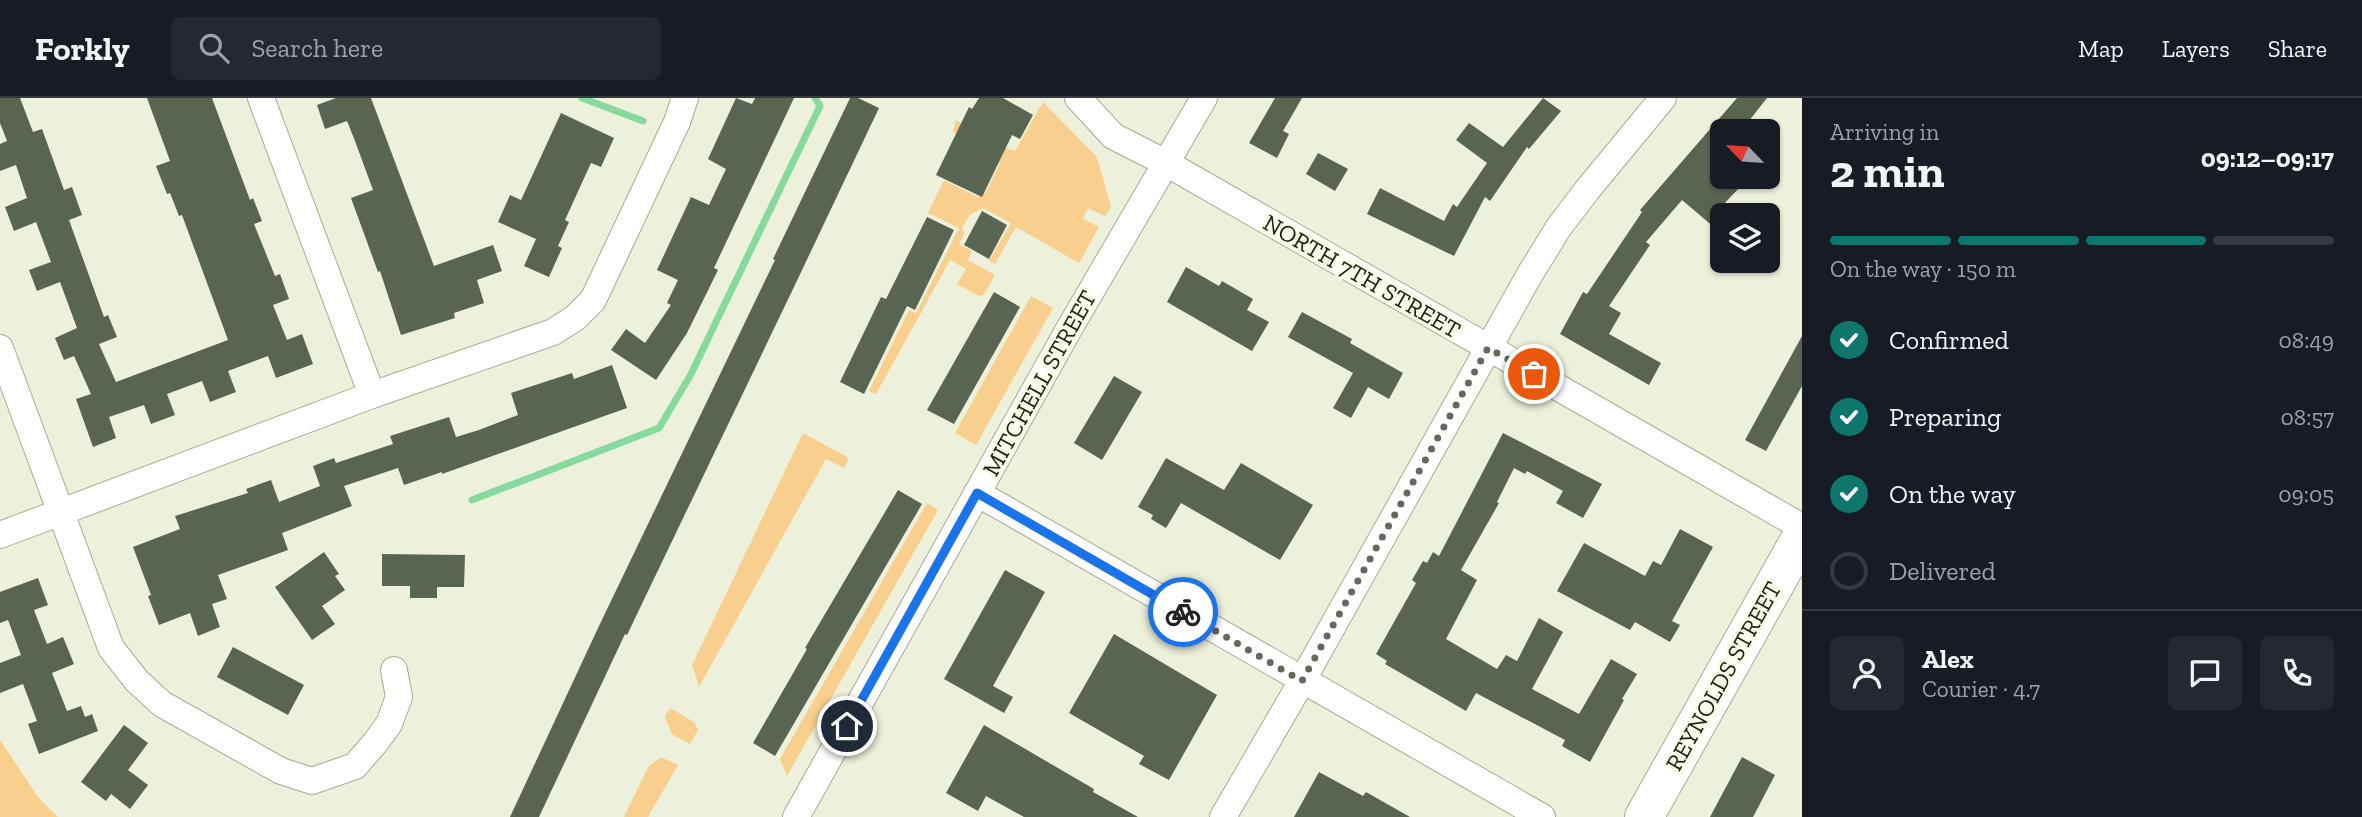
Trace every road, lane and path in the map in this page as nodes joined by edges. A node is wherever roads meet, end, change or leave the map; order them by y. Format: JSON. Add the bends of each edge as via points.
{"nodes":[{"id":1,"x":261,"y":98,"type":"edge"},
{"id":2,"x":685,"y":98,"type":"edge"},
{"id":3,"x":1077,"y":98,"type":"edge"},
{"id":4,"x":1204,"y":98,"type":"edge"},
{"id":5,"x":1663,"y":98,"type":"edge"},
{"id":6,"x":1166,"y":163,"type":"junction"},
{"id":7,"x":0,"y":348,"type":"edge"},
{"id":8,"x":1488,"y":348,"type":"junction"},
{"id":9,"x":372,"y":395,"type":"junction"},
{"id":10,"x":977,"y":493,"type":"junction"},
{"id":11,"x":61,"y":513,"type":"junction"},
{"id":12,"x":1802,"y":527,"type":"edge"},
{"id":13,"x":0,"y":535,"type":"edge"},
{"id":14,"x":1802,"y":536,"type":"edge"},
{"id":15,"x":394,"y":670,"type":"dead end"},
{"id":16,"x":1302,"y":681,"type":"junction"},
{"id":17,"x":796,"y":817,"type":"edge"},
{"id":18,"x":1223,"y":817,"type":"edge"},
{"id":19,"x":1542,"y":817,"type":"edge"},
{"id":20,"x":1644,"y":817,"type":"edge"}],
"edges":[{"from":1,"to":9,"type":"street"},
{"from":2,"to":9,"type":"street","via":[[593,300],[575,318],[553,332]]},
{"from":3,"to":6,"type":"street","name":"NORTH 7TH STREET","via":[[1113,136]]},
{"from":4,"to":6,"type":"street","name":"MITCHELL STREET"},
{"from":5,"to":8,"type":"street","via":[[1559,227]]},
{"from":6,"to":8,"type":"street","name":"NORTH 7TH STREET"},
{"from":6,"to":10,"type":"street","name":"MITCHELL STREET"},
{"from":7,"to":11,"type":"street"},
{"from":8,"to":12,"type":"street","name":"NORTH 7TH STREET"},
{"from":8,"to":16,"type":"street"},
{"from":9,"to":11,"type":"street"},
{"from":10,"to":16,"type":"street"},
{"from":10,"to":17,"type":"street","name":"MITCHELL STREET"},
{"from":11,"to":13,"type":"street"},
{"from":11,"to":15,"type":"street","via":[[111,648],[137,681],[162,704],[281,771],[312,782],[355,766],[389,724],[399,697]]},
{"from":14,"to":20,"type":"main road","name":"REYNOLDS STREET"},
{"from":16,"to":18,"type":"street"},
{"from":16,"to":19,"type":"street"}]}
